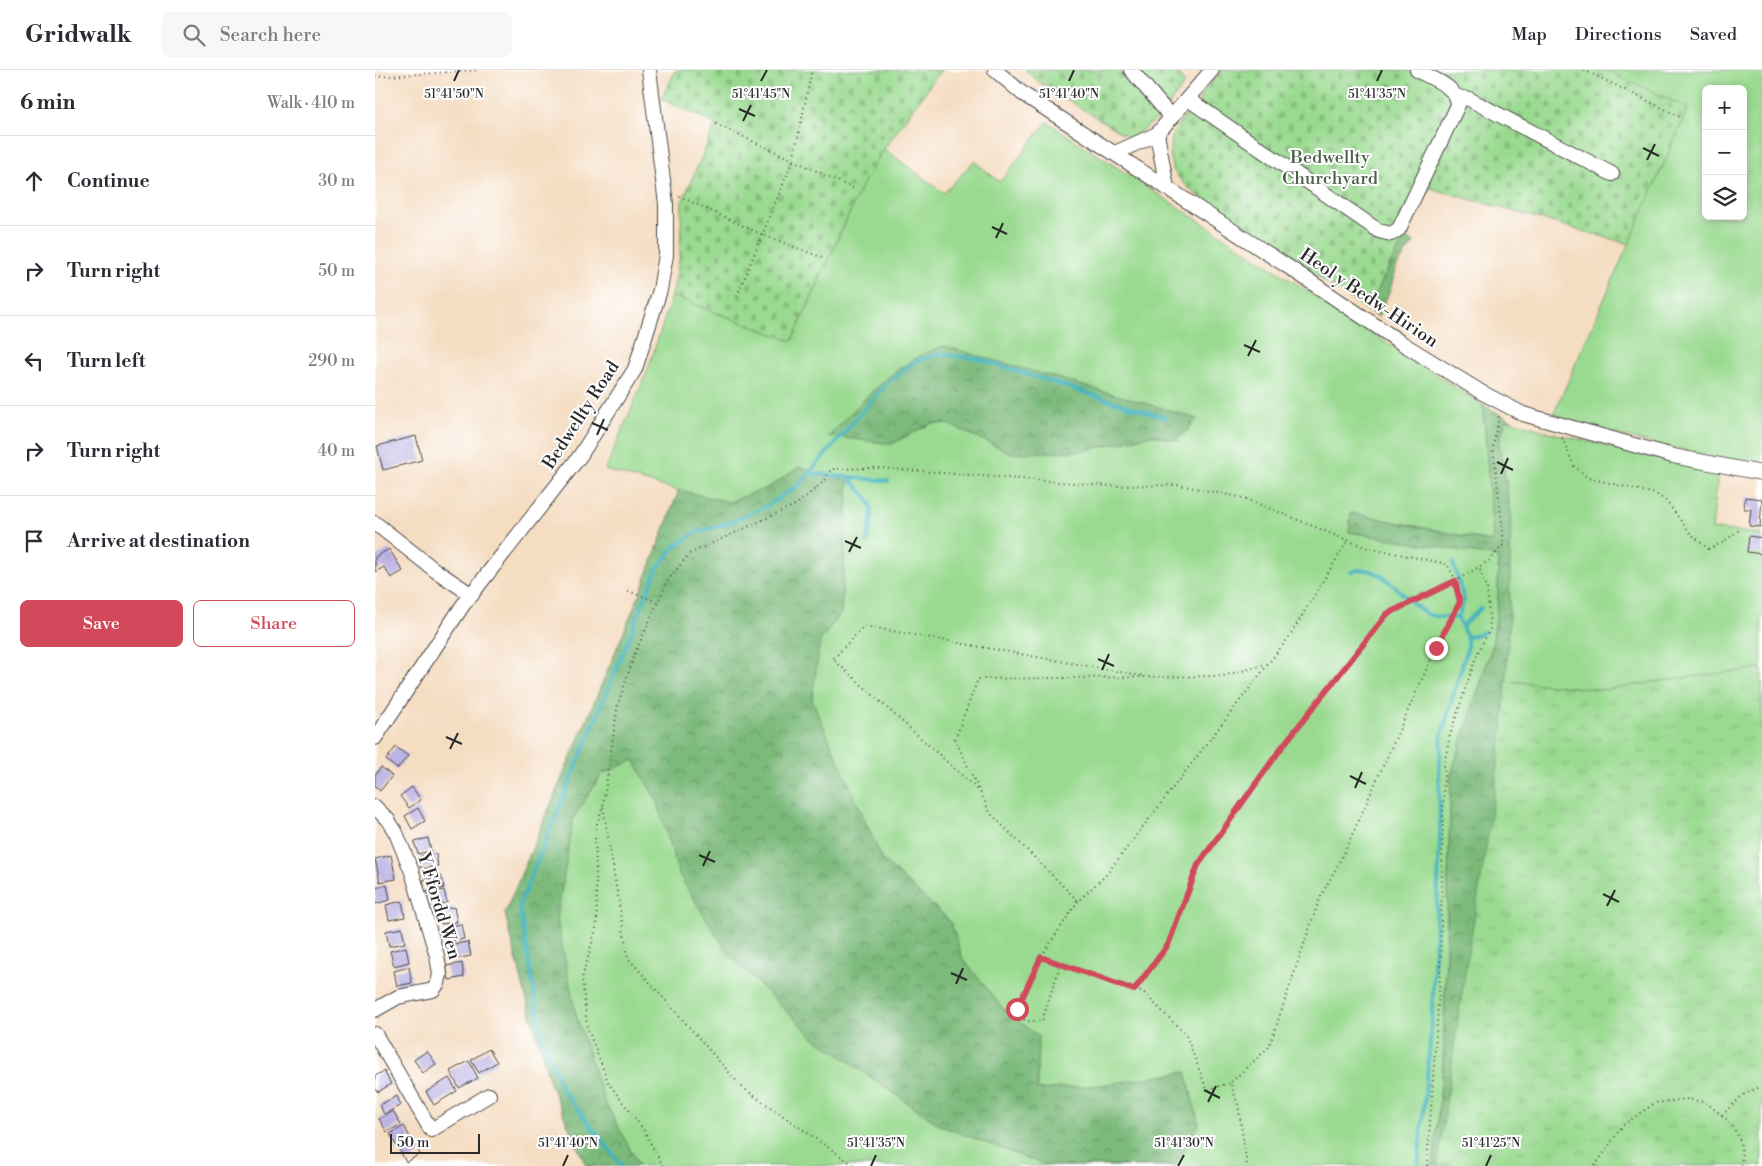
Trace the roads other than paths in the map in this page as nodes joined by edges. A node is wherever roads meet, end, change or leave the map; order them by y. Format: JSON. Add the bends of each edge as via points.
{"nodes":[{"id":1,"x":649,"y":70,"type":"edge"},
{"id":2,"x":995,"y":70,"type":"edge"},
{"id":3,"x":1131,"y":70,"type":"edge"},
{"id":4,"x":1212,"y":70,"type":"edge"},
{"id":5,"x":1417,"y":70,"type":"edge"},
{"id":6,"x":1458,"y":97,"type":"junction"},
{"id":7,"x":1188,"y":99,"type":"junction"},
{"id":8,"x":1172,"y":118,"type":"junction"},
{"id":9,"x":1157,"y":134,"type":"junction"},
{"id":10,"x":1115,"y":153,"type":"junction"},
{"id":11,"x":1612,"y":174,"type":"dead end"},
{"id":12,"x":1167,"y":188,"type":"junction"},
{"id":13,"x":1762,"y":473,"type":"edge"},
{"id":14,"x":375,"y":524,"type":"edge"},
{"id":15,"x":472,"y":595,"type":"junction"},
{"id":16,"x":378,"y":733,"type":"edge"},
{"id":17,"x":375,"y":807,"type":"edge"},
{"id":18,"x":375,"y":1010,"type":"edge"},
{"id":19,"x":375,"y":1034,"type":"edge"},
{"id":20,"x":489,"y":1094,"type":"dead end"}],
"edges":[{"from":1,"to":15,"type":"street","name":"Bedwellty Road","via":[[666,204],[666,255],[660,290],[635,369],[580,456]]},
{"from":2,"to":10,"type":"street","name":"Heol y Bedw-Hirion","via":[[1023,94]]},
{"from":3,"to":8,"type":"street"},
{"from":4,"to":7,"type":"street"},
{"from":5,"to":6,"type":"street","via":[[1451,89]]},
{"from":6,"to":7,"type":"street","via":[[1458,105],[1399,229],[1391,234],[1379,231]]},
{"from":6,"to":11,"type":"street","via":[[1469,99]]},
{"from":7,"to":8,"type":"street"},
{"from":8,"to":9,"type":"street"},
{"from":9,"to":10,"type":"street"},
{"from":9,"to":12,"type":"street"},
{"from":10,"to":12,"type":"street","name":"Heol y Bedw-Hirion"},
{"from":12,"to":13,"type":"street","name":"Heol y Bedw-Hirion","via":[[1399,342],[1523,414],[1673,456]]},
{"from":14,"to":15,"type":"street"},
{"from":15,"to":16,"type":"street","name":"Bedwellty Road"},
{"from":17,"to":18,"type":"street","name":"Y Ffordd Wen","via":[[396,833],[412,872],[440,974],[439,983],[433,990],[398,997]]},
{"from":19,"to":20,"type":"street","via":[[431,1130]]}]}
